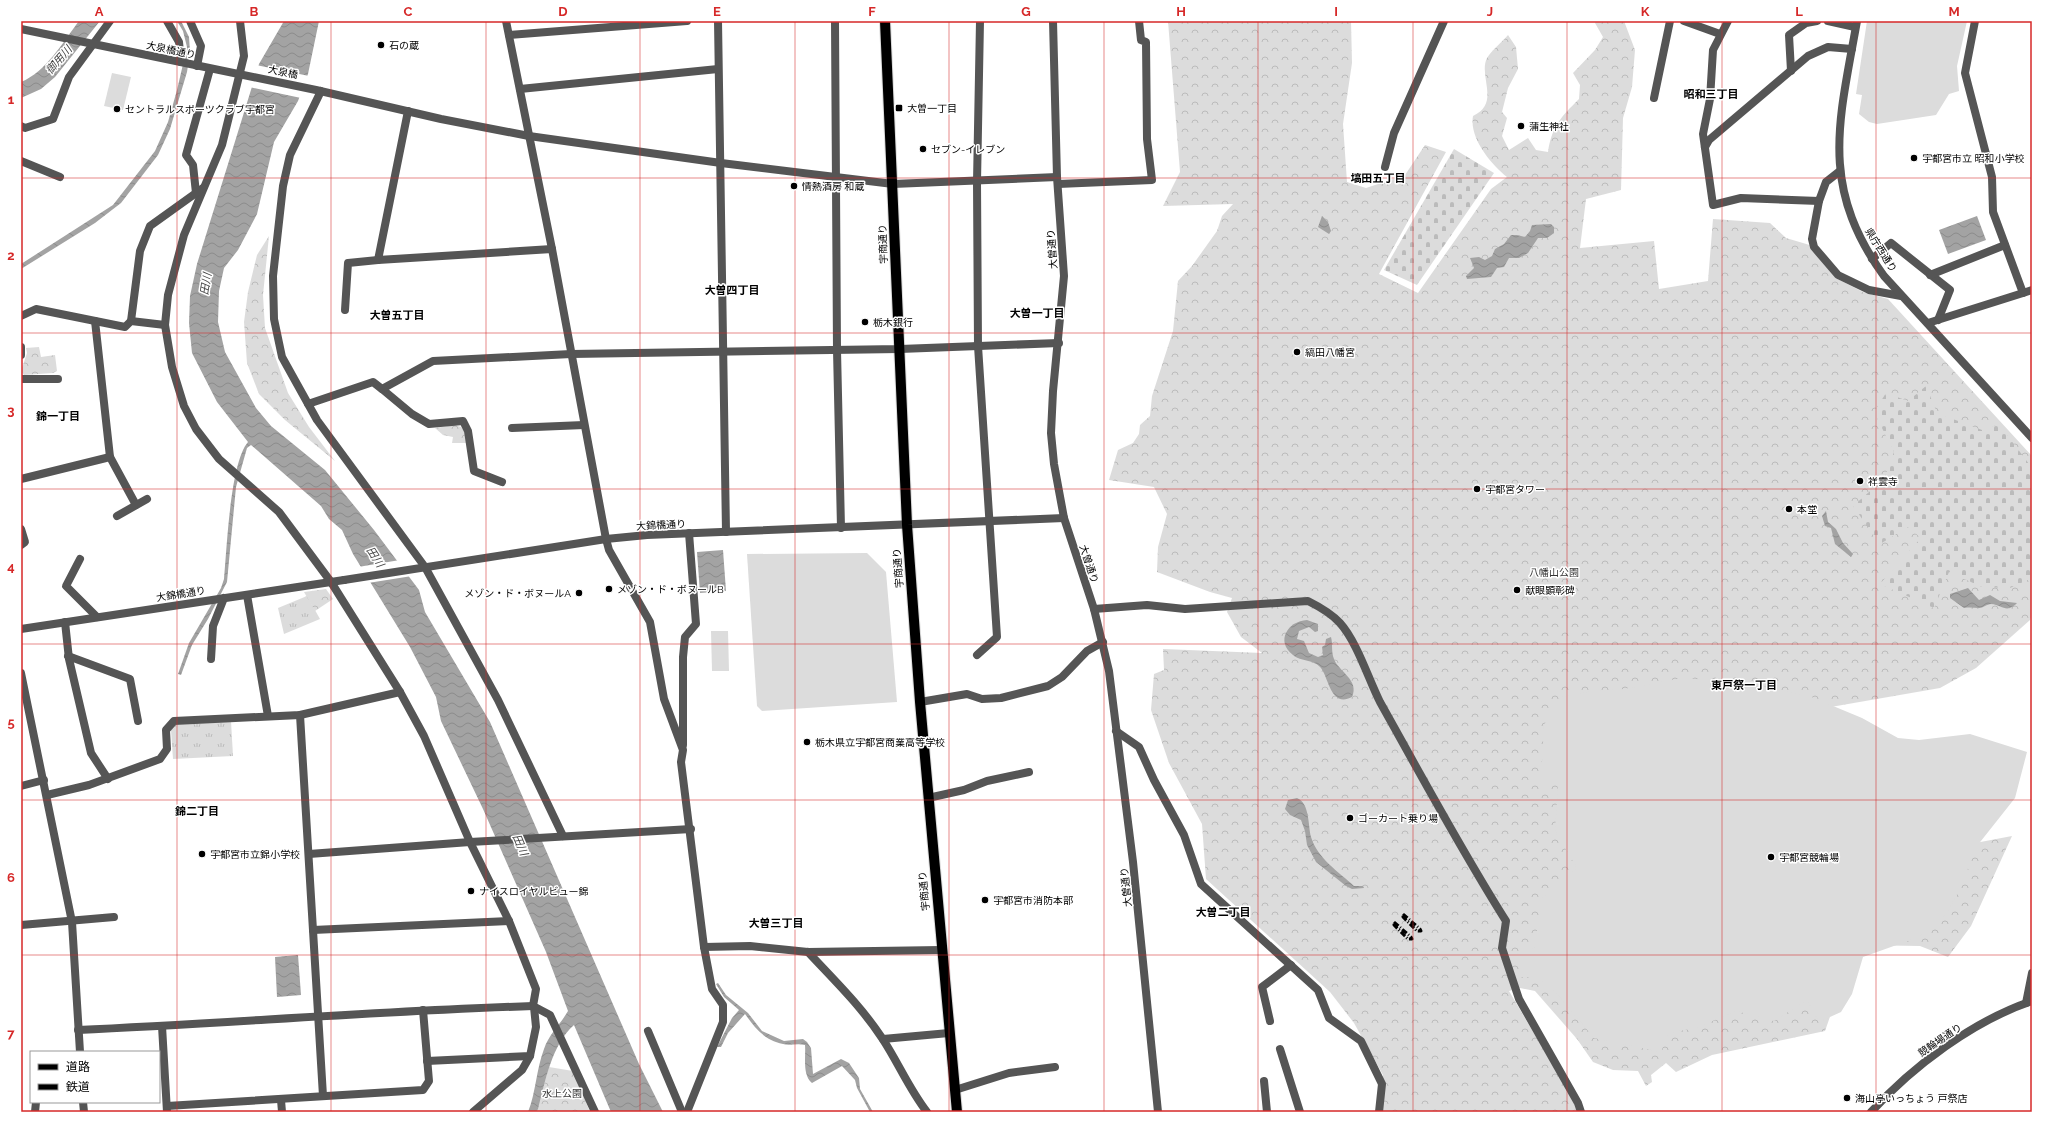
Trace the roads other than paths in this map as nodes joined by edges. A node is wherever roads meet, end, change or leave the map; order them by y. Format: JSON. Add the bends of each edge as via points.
{"nodes":[{"id":1,"x":110,"y":21,"type":"edge"},
{"id":2,"x":168,"y":21,"type":"edge"},
{"id":3,"x":190,"y":21,"type":"edge"},
{"id":4,"x":240,"y":21,"type":"edge"},
{"id":5,"x":506,"y":21,"type":"edge"},
{"id":6,"x":687,"y":21,"type":"edge"},
{"id":7,"x":718,"y":21,"type":"edge"},
{"id":8,"x":835,"y":21,"type":"edge"},
{"id":9,"x":885,"y":21,"type":"edge"},
{"id":10,"x":980,"y":21,"type":"edge"},
{"id":11,"x":1054,"y":21,"type":"edge"},
{"id":12,"x":1139,"y":21,"type":"edge"},
{"id":13,"x":1444,"y":21,"type":"edge"},
{"id":14,"x":1670,"y":21,"type":"edge"},
{"id":15,"x":1684,"y":21,"type":"edge"},
{"id":16,"x":1728,"y":21,"type":"edge"},
{"id":17,"x":1817,"y":21,"type":"edge"},
{"id":18,"x":1828,"y":21,"type":"edge"},
{"id":19,"x":1975,"y":21,"type":"edge"},
{"id":20,"x":1856,"y":24,"type":"edge"},
{"id":21,"x":21,"y":29,"type":"edge"},
{"id":22,"x":1720,"y":34,"type":"junction"},
{"id":23,"x":509,"y":35,"type":"junction"},
{"id":24,"x":93,"y":44,"type":"junction"},
{"id":25,"x":1852,"y":49,"type":"junction"},
{"id":26,"x":181,"y":62,"type":"junction"},
{"id":27,"x":197,"y":66,"type":"junction"},
{"id":28,"x":210,"y":69,"type":"junction"},
{"id":29,"x":718,"y":69,"type":"junction"},
{"id":30,"x":1790,"y":71,"type":"junction"},
{"id":31,"x":242,"y":75,"type":"junction"},
{"id":32,"x":520,"y":89,"type":"junction"},
{"id":33,"x":319,"y":90,"type":"junction"},
{"id":34,"x":1654,"y":98,"type":"dead end"},
{"id":35,"x":408,"y":112,"type":"junction"},
{"id":36,"x":21,"y":126,"type":"edge"},
{"id":37,"x":529,"y":136,"type":"junction"},
{"id":38,"x":1705,"y":148,"type":"junction"},
{"id":39,"x":21,"y":161,"type":"edge"},
{"id":40,"x":721,"y":163,"type":"junction"},
{"id":41,"x":1385,"y":167,"type":"dead end"},
{"id":42,"x":1840,"y":171,"type":"junction"},
{"id":43,"x":60,"y":177,"type":"dead end"},
{"id":44,"x":837,"y":177,"type":"junction"},
{"id":45,"x":1058,"y":181,"type":"junction"},
{"id":46,"x":977,"y":182,"type":"junction"},
{"id":47,"x":893,"y":184,"type":"junction"},
{"id":48,"x":199,"y":191,"type":"junction"},
{"id":49,"x":1819,"y":201,"type":"junction"},
{"id":50,"x":2005,"y":244,"type":"junction"},
{"id":51,"x":552,"y":249,"type":"junction"},
{"id":52,"x":1872,"y":259,"type":"junction"},
{"id":53,"x":378,"y":260,"type":"junction"},
{"id":54,"x":1930,"y":275,"type":"junction"},
{"id":55,"x":2032,"y":290,"type":"edge"},
{"id":56,"x":2024,"y":293,"type":"junction"},
{"id":57,"x":1901,"y":296,"type":"junction"},
{"id":58,"x":345,"y":310,"type":"dead end"},
{"id":59,"x":21,"y":316,"type":"edge"},
{"id":60,"x":1938,"y":320,"type":"junction"},
{"id":61,"x":95,"y":321,"type":"junction"},
{"id":62,"x":131,"y":321,"type":"junction"},
{"id":63,"x":1928,"y":323,"type":"junction"},
{"id":64,"x":165,"y":325,"type":"junction"},
{"id":65,"x":1059,"y":343,"type":"junction"},
{"id":66,"x":978,"y":346,"type":"junction"},
{"id":67,"x":21,"y":347,"type":"edge"},
{"id":68,"x":900,"y":349,"type":"junction"},
{"id":69,"x":837,"y":350,"type":"junction"},
{"id":70,"x":724,"y":352,"type":"junction"},
{"id":71,"x":571,"y":354,"type":"junction"},
{"id":72,"x":21,"y":355,"type":"edge"},
{"id":73,"x":21,"y":379,"type":"edge"},
{"id":74,"x":58,"y":379,"type":"dead end"},
{"id":75,"x":382,"y":389,"type":"junction"},
{"id":76,"x":308,"y":404,"type":"junction"},
{"id":77,"x":584,"y":425,"type":"junction"},
{"id":78,"x":512,"y":428,"type":"dead end"},
{"id":79,"x":2032,"y":438,"type":"edge"},
{"id":80,"x":110,"y":457,"type":"junction"},
{"id":81,"x":21,"y":479,"type":"edge"},
{"id":82,"x":502,"y":482,"type":"dead end"},
{"id":83,"x":147,"y":500,"type":"dead end"},
{"id":84,"x":136,"y":504,"type":"junction"},
{"id":85,"x":117,"y":516,"type":"dead end"},
{"id":86,"x":1064,"y":518,"type":"junction"},
{"id":87,"x":988,"y":521,"type":"junction"},
{"id":88,"x":907,"y":525,"type":"junction"},
{"id":89,"x":841,"y":528,"type":"junction"},
{"id":90,"x":21,"y":529,"type":"edge"},
{"id":91,"x":726,"y":532,"type":"junction"},
{"id":92,"x":689,"y":533,"type":"junction"},
{"id":93,"x":606,"y":539,"type":"junction"},
{"id":94,"x":21,"y":545,"type":"edge"},
{"id":95,"x":80,"y":559,"type":"dead end"},
{"id":96,"x":422,"y":567,"type":"junction"},
{"id":97,"x":331,"y":582,"type":"junction"},
{"id":98,"x":248,"y":594,"type":"junction"},
{"id":99,"x":224,"y":598,"type":"junction"},
{"id":100,"x":1094,"y":609,"type":"junction"},
{"id":101,"x":97,"y":617,"type":"junction"},
{"id":102,"x":65,"y":622,"type":"junction"},
{"id":103,"x":21,"y":629,"type":"edge"},
{"id":104,"x":1103,"y":642,"type":"junction"},
{"id":105,"x":977,"y":655,"type":"dead end"},
{"id":106,"x":68,"y":656,"type":"junction"},
{"id":107,"x":211,"y":659,"type":"dead end"},
{"id":108,"x":21,"y":674,"type":"edge"},
{"id":109,"x":400,"y":692,"type":"junction"},
{"id":110,"x":920,"y":702,"type":"junction"},
{"id":111,"x":300,"y":715,"type":"junction"},
{"id":112,"x":268,"y":716,"type":"junction"},
{"id":113,"x":138,"y":721,"type":"dead end"},
{"id":114,"x":1116,"y":731,"type":"junction"},
{"id":115,"x":682,"y":750,"type":"junction"},
{"id":116,"x":1029,"y":772,"type":"dead end"},
{"id":117,"x":108,"y":779,"type":"junction"},
{"id":118,"x":44,"y":780,"type":"junction"},
{"id":119,"x":21,"y":786,"type":"edge"},
{"id":120,"x":47,"y":795,"type":"junction"},
{"id":121,"x":928,"y":798,"type":"junction"},
{"id":122,"x":691,"y":829,"type":"junction"},
{"id":123,"x":562,"y":836,"type":"junction"},
{"id":124,"x":475,"y":841,"type":"junction"},
{"id":125,"x":309,"y":854,"type":"junction"},
{"id":126,"x":114,"y":917,"type":"dead end"},
{"id":127,"x":509,"y":920,"type":"junction"},
{"id":128,"x":72,"y":922,"type":"junction"},
{"id":129,"x":21,"y":925,"type":"edge"},
{"id":130,"x":313,"y":930,"type":"junction"},
{"id":131,"x":704,"y":947,"type":"junction"},
{"id":132,"x":941,"y":950,"type":"junction"},
{"id":133,"x":808,"y":952,"type":"junction"},
{"id":134,"x":1291,"y":965,"type":"junction"},
{"id":135,"x":2032,"y":973,"type":"edge"},
{"id":136,"x":2029,"y":1002,"type":"edge"},
{"id":137,"x":534,"y":1006,"type":"junction"},
{"id":138,"x":423,"y":1010,"type":"junction"},
{"id":139,"x":318,"y":1016,"type":"junction"},
{"id":140,"x":1270,"y":1021,"type":"dead end"},
{"id":141,"x":162,"y":1026,"type":"junction"},
{"id":142,"x":78,"y":1030,"type":"junction"},
{"id":143,"x":648,"y":1031,"type":"dead end"},
{"id":144,"x":949,"y":1032,"type":"junction"},
{"id":145,"x":883,"y":1039,"type":"junction"},
{"id":146,"x":1280,"y":1049,"type":"dead end"},
{"id":147,"x":80,"y":1051,"type":"edge"},
{"id":148,"x":530,"y":1056,"type":"junction"},
{"id":149,"x":427,"y":1061,"type":"junction"},
{"id":150,"x":1055,"y":1067,"type":"dead end"},
{"id":151,"x":1264,"y":1081,"type":"dead end"},
{"id":152,"x":955,"y":1090,"type":"junction"},
{"id":153,"x":322,"y":1096,"type":"junction"},
{"id":154,"x":281,"y":1100,"type":"junction"},
{"id":155,"x":167,"y":1109,"type":"edge"},
{"id":156,"x":282,"y":1112,"type":"edge"},
{"id":157,"x":473,"y":1112,"type":"edge"},
{"id":158,"x":595,"y":1112,"type":"edge"},
{"id":159,"x":682,"y":1112,"type":"edge"},
{"id":160,"x":687,"y":1112,"type":"edge"},
{"id":161,"x":927,"y":1112,"type":"edge"},
{"id":162,"x":957,"y":1112,"type":"edge"},
{"id":163,"x":1158,"y":1112,"type":"edge"},
{"id":164,"x":1267,"y":1112,"type":"edge"},
{"id":165,"x":1300,"y":1112,"type":"edge"},
{"id":166,"x":1380,"y":1112,"type":"edge"},
{"id":167,"x":1581,"y":1112,"type":"edge"},
{"id":168,"x":1871,"y":1112,"type":"edge"}],
"edges":[{"from":1,"to":24,"type":"street"},
{"from":2,"to":26,"type":"street","via":[[179,42]]},
{"from":3,"to":27,"type":"street","via":[[201,46]]},
{"from":4,"to":31,"type":"street","via":[[244,56]]},
{"from":5,"to":23,"type":"street"},
{"from":6,"to":23,"type":"street"},
{"from":7,"to":29,"type":"street"},
{"from":8,"to":44,"type":"street"},
{"from":9,"to":47,"type":"main road","name":"宇商通り"},
{"from":10,"to":46,"type":"street"},
{"from":11,"to":45,"type":"street","name":"大曽通り"},
{"from":12,"to":45,"type":"street","name":"大泉橋","via":[[1141,40],[1146,42],[1147,139],[1152,180]]},
{"from":13,"to":41,"type":"street","via":[[1394,132]]},
{"from":14,"to":34,"type":"street"},
{"from":15,"to":22,"type":"street"},
{"from":16,"to":22,"type":"street"},
{"from":17,"to":30,"type":"street","via":[[1806,23],[1789,35]]},
{"from":18,"to":20,"type":"street"},
{"from":19,"to":50,"type":"street","via":[[1964,73],[1992,177],[1993,212]]},
{"from":20,"to":25,"type":"street","name":"県庁西通り"},
{"from":21,"to":24,"type":"street","name":"大泉橋通り"},
{"from":22,"to":38,"type":"street","via":[[1713,50],[1710,99],[1703,134]]},
{"from":23,"to":32,"type":"street"},
{"from":24,"to":26,"type":"street","name":"大泉橋通り"},
{"from":24,"to":36,"type":"street","via":[[68,77],[53,118],[25,128]]},
{"from":25,"to":30,"type":"street","via":[[1828,47],[1808,56]]},
{"from":25,"to":42,"type":"street","name":"県庁西通り","via":[[1840,124]]},
{"from":26,"to":27,"type":"street","name":"大泉橋通り"},
{"from":27,"to":28,"type":"street","name":"大泉橋通り"},
{"from":28,"to":31,"type":"street","name":"大泉橋通り"},
{"from":28,"to":48,"type":"street","via":[[186,155],[193,165]]},
{"from":29,"to":32,"type":"street"},
{"from":29,"to":40,"type":"street"},
{"from":30,"to":38,"type":"street","via":[[1709,140]]},
{"from":31,"to":33,"type":"street","name":"大泉橋"},
{"from":31,"to":48,"type":"street","via":[[222,145]]},
{"from":32,"to":37,"type":"street"},
{"from":33,"to":35,"type":"street","name":"大泉橋"},
{"from":33,"to":76,"type":"street","via":[[290,155],[283,186],[273,276],[274,318],[282,357]]},
{"from":35,"to":37,"type":"street","name":"大泉橋"},
{"from":35,"to":53,"type":"street"},
{"from":37,"to":40,"type":"street","name":"大泉橋"},
{"from":37,"to":51,"type":"street"},
{"from":38,"to":49,"type":"street","via":[[1713,205],[1741,198]]},
{"from":39,"to":43,"type":"street"},
{"from":40,"to":44,"type":"street","name":"大泉橋"},
{"from":40,"to":70,"type":"street"},
{"from":42,"to":49,"type":"street","via":[[1826,182]]},
{"from":42,"to":52,"type":"street","name":"県庁西通り","via":[[1850,215]]},
{"from":44,"to":47,"type":"street","name":"大泉橋"},
{"from":44,"to":69,"type":"street"},
{"from":45,"to":46,"type":"street","name":"大泉橋"},
{"from":45,"to":65,"type":"street","name":"大曽通り","via":[[1064,276]]},
{"from":46,"to":47,"type":"street","name":"大泉橋"},
{"from":46,"to":66,"type":"street"},
{"from":47,"to":68,"type":"main road","name":"宇商通り"},
{"from":48,"to":62,"type":"street","via":[[150,226],[140,251]]},
{"from":48,"to":64,"type":"street","via":[[168,295]]},
{"from":49,"to":57,"type":"street","via":[[1812,239],[1814,247],[1838,275],[1869,290]]},
{"from":50,"to":54,"type":"street"},
{"from":50,"to":56,"type":"street"},
{"from":51,"to":53,"type":"street"},
{"from":51,"to":71,"type":"street"},
{"from":52,"to":54,"type":"street","via":[[1891,243]]},
{"from":52,"to":57,"type":"street","name":"県庁西通り"},
{"from":53,"to":58,"type":"street","via":[[348,263]]},
{"from":54,"to":60,"type":"street","via":[[1950,290]]},
{"from":55,"to":56,"type":"street"},
{"from":56,"to":60,"type":"street"},
{"from":57,"to":63,"type":"street","name":"県庁西通り"},
{"from":59,"to":61,"type":"street","via":[[36,309]]},
{"from":60,"to":63,"type":"street"},
{"from":61,"to":62,"type":"street","via":[[125,327]]},
{"from":61,"to":80,"type":"street"},
{"from":62,"to":64,"type":"street"},
{"from":63,"to":79,"type":"street","name":"県庁西通り"},
{"from":64,"to":97,"type":"street","via":[[172,367],[184,406],[196,428],[219,459],[280,512]]},
{"from":65,"to":66,"type":"street"},
{"from":65,"to":86,"type":"street","name":"大曽通り","via":[[1051,433]]},
{"from":66,"to":68,"type":"street"},
{"from":66,"to":87,"type":"street"},
{"from":67,"to":72,"type":"street"},
{"from":68,"to":69,"type":"street"},
{"from":68,"to":88,"type":"main road","name":"宇商通り"},
{"from":69,"to":70,"type":"street"},
{"from":69,"to":89,"type":"street"},
{"from":70,"to":71,"type":"street"},
{"from":70,"to":91,"type":"street"},
{"from":71,"to":75,"type":"street","via":[[433,361]]},
{"from":71,"to":77,"type":"street"},
{"from":73,"to":74,"type":"street"},
{"from":75,"to":76,"type":"street","via":[[373,382]]},
{"from":75,"to":82,"type":"street","via":[[412,414],[429,424],[463,421],[468,431],[474,471]]},
{"from":76,"to":96,"type":"street"},
{"from":77,"to":78,"type":"street"},
{"from":77,"to":93,"type":"street"},
{"from":80,"to":81,"type":"street"},
{"from":80,"to":84,"type":"street"},
{"from":83,"to":84,"type":"street"},
{"from":84,"to":85,"type":"street"},
{"from":86,"to":87,"type":"street","name":"大錦橋通り"},
{"from":86,"to":100,"type":"street","name":"大曽通り"},
{"from":87,"to":88,"type":"street","name":"大錦橋通り"},
{"from":87,"to":105,"type":"street","via":[[997,637]]},
{"from":88,"to":89,"type":"street","name":"大錦橋通り"},
{"from":88,"to":110,"type":"main road","name":"宇商通り"},
{"from":89,"to":91,"type":"street","name":"大錦橋通り"},
{"from":90,"to":94,"type":"street","via":[[25,542]]},
{"from":91,"to":92,"type":"street","name":"大錦橋通り"},
{"from":92,"to":93,"type":"street","name":"大錦橋通り"},
{"from":92,"to":115,"type":"street","via":[[696,624],[685,637]]},
{"from":93,"to":96,"type":"street","name":"大錦橋通り"},
{"from":93,"to":115,"type":"street","via":[[609,550],[650,622],[664,700]]},
{"from":95,"to":101,"type":"street","via":[[66,586]]},
{"from":96,"to":97,"type":"street","name":"大錦橋通り"},
{"from":96,"to":123,"type":"street","via":[[498,700],[537,778]]},
{"from":97,"to":98,"type":"street","name":"大錦橋通り"},
{"from":97,"to":109,"type":"street"},
{"from":98,"to":99,"type":"street","name":"大錦橋通り"},
{"from":98,"to":112,"type":"street"},
{"from":99,"to":101,"type":"street","name":"大錦橋通り"},
{"from":99,"to":107,"type":"street","via":[[213,626]]},
{"from":100,"to":104,"type":"street","name":"大曽通り"},
{"from":100,"to":167,"type":"street","via":[[1147,605],[1185,609],[1308,601],[1325,610],[1341,624],[1395,729],[1506,921],[1502,948],[1519,999]]},
{"from":101,"to":102,"type":"street","name":"大錦橋通り"},
{"from":102,"to":103,"type":"street","name":"大錦橋通り"},
{"from":102,"to":106,"type":"street"},
{"from":104,"to":110,"type":"street","via":[[1087,651],[1048,686],[1001,698],[982,699],[967,694]]},
{"from":104,"to":114,"type":"street","name":"大曽通り"},
{"from":106,"to":113,"type":"street","via":[[130,679]]},
{"from":106,"to":117,"type":"street","via":[[91,753]]},
{"from":108,"to":118,"type":"street"},
{"from":109,"to":111,"type":"street"},
{"from":109,"to":124,"type":"street"},
{"from":110,"to":121,"type":"main road","name":"宇商通り"},
{"from":111,"to":112,"type":"street"},
{"from":111,"to":125,"type":"street"},
{"from":112,"to":117,"type":"street","via":[[174,721],[166,730],[167,749],[160,759]]},
{"from":114,"to":134,"type":"street","via":[[1139,747],[1184,835],[1201,884]]},
{"from":114,"to":163,"type":"street","name":"大曽通り","via":[[1133,862]]},
{"from":115,"to":122,"type":"street","via":[[681,762]]},
{"from":116,"to":121,"type":"street"},
{"from":117,"to":120,"type":"street"},
{"from":118,"to":119,"type":"street"},
{"from":118,"to":120,"type":"street"},
{"from":120,"to":128,"type":"street"},
{"from":121,"to":132,"type":"main road","name":"宇商通り"},
{"from":122,"to":123,"type":"street"},
{"from":122,"to":131,"type":"street"},
{"from":123,"to":124,"type":"street"},
{"from":124,"to":125,"type":"street"},
{"from":124,"to":127,"type":"street"},
{"from":125,"to":130,"type":"street"},
{"from":126,"to":128,"type":"street"},
{"from":127,"to":130,"type":"street"},
{"from":127,"to":137,"type":"street","via":[[536,989]]},
{"from":128,"to":129,"type":"street"},
{"from":128,"to":142,"type":"street"},
{"from":130,"to":139,"type":"street"},
{"from":131,"to":133,"type":"street","via":[[750,946]]},
{"from":131,"to":160,"type":"street","via":[[712,989],[722,1005],[723,1022]]},
{"from":132,"to":133,"type":"street"},
{"from":132,"to":144,"type":"main road","name":"宇商通り"},
{"from":133,"to":145,"type":"street","via":[[861,1009]]},
{"from":134,"to":140,"type":"street","via":[[1262,987]]},
{"from":134,"to":166,"type":"street","via":[[1318,990],[1329,1018],[1361,1041],[1382,1084]]},
{"from":135,"to":136,"type":"street"},
{"from":136,"to":168,"type":"street","name":"競輪場通り","via":[[1970,1031],[1923,1063]]},
{"from":137,"to":138,"type":"street"},
{"from":137,"to":148,"type":"street","via":[[536,1027]]},
{"from":137,"to":158,"type":"street","via":[[550,1015]]},
{"from":138,"to":139,"type":"street"},
{"from":138,"to":149,"type":"street"},
{"from":139,"to":141,"type":"street"},
{"from":139,"to":153,"type":"street"},
{"from":141,"to":142,"type":"street"},
{"from":141,"to":155,"type":"street"},
{"from":142,"to":147,"type":"street"},
{"from":143,"to":159,"type":"street"},
{"from":144,"to":145,"type":"street"},
{"from":144,"to":152,"type":"main road","name":"宇商通り"},
{"from":145,"to":161,"type":"street"},
{"from":146,"to":165,"type":"street"},
{"from":148,"to":149,"type":"street"},
{"from":148,"to":157,"type":"street","via":[[522,1070]]},
{"from":149,"to":153,"type":"street","via":[[429,1082],[423,1090]]},
{"from":150,"to":152,"type":"street","via":[[1009,1073]]},
{"from":151,"to":164,"type":"street"},
{"from":152,"to":162,"type":"main road","name":"宇商通り"},
{"from":153,"to":154,"type":"street"},
{"from":154,"to":155,"type":"street"},
{"from":154,"to":156,"type":"street"}]}
